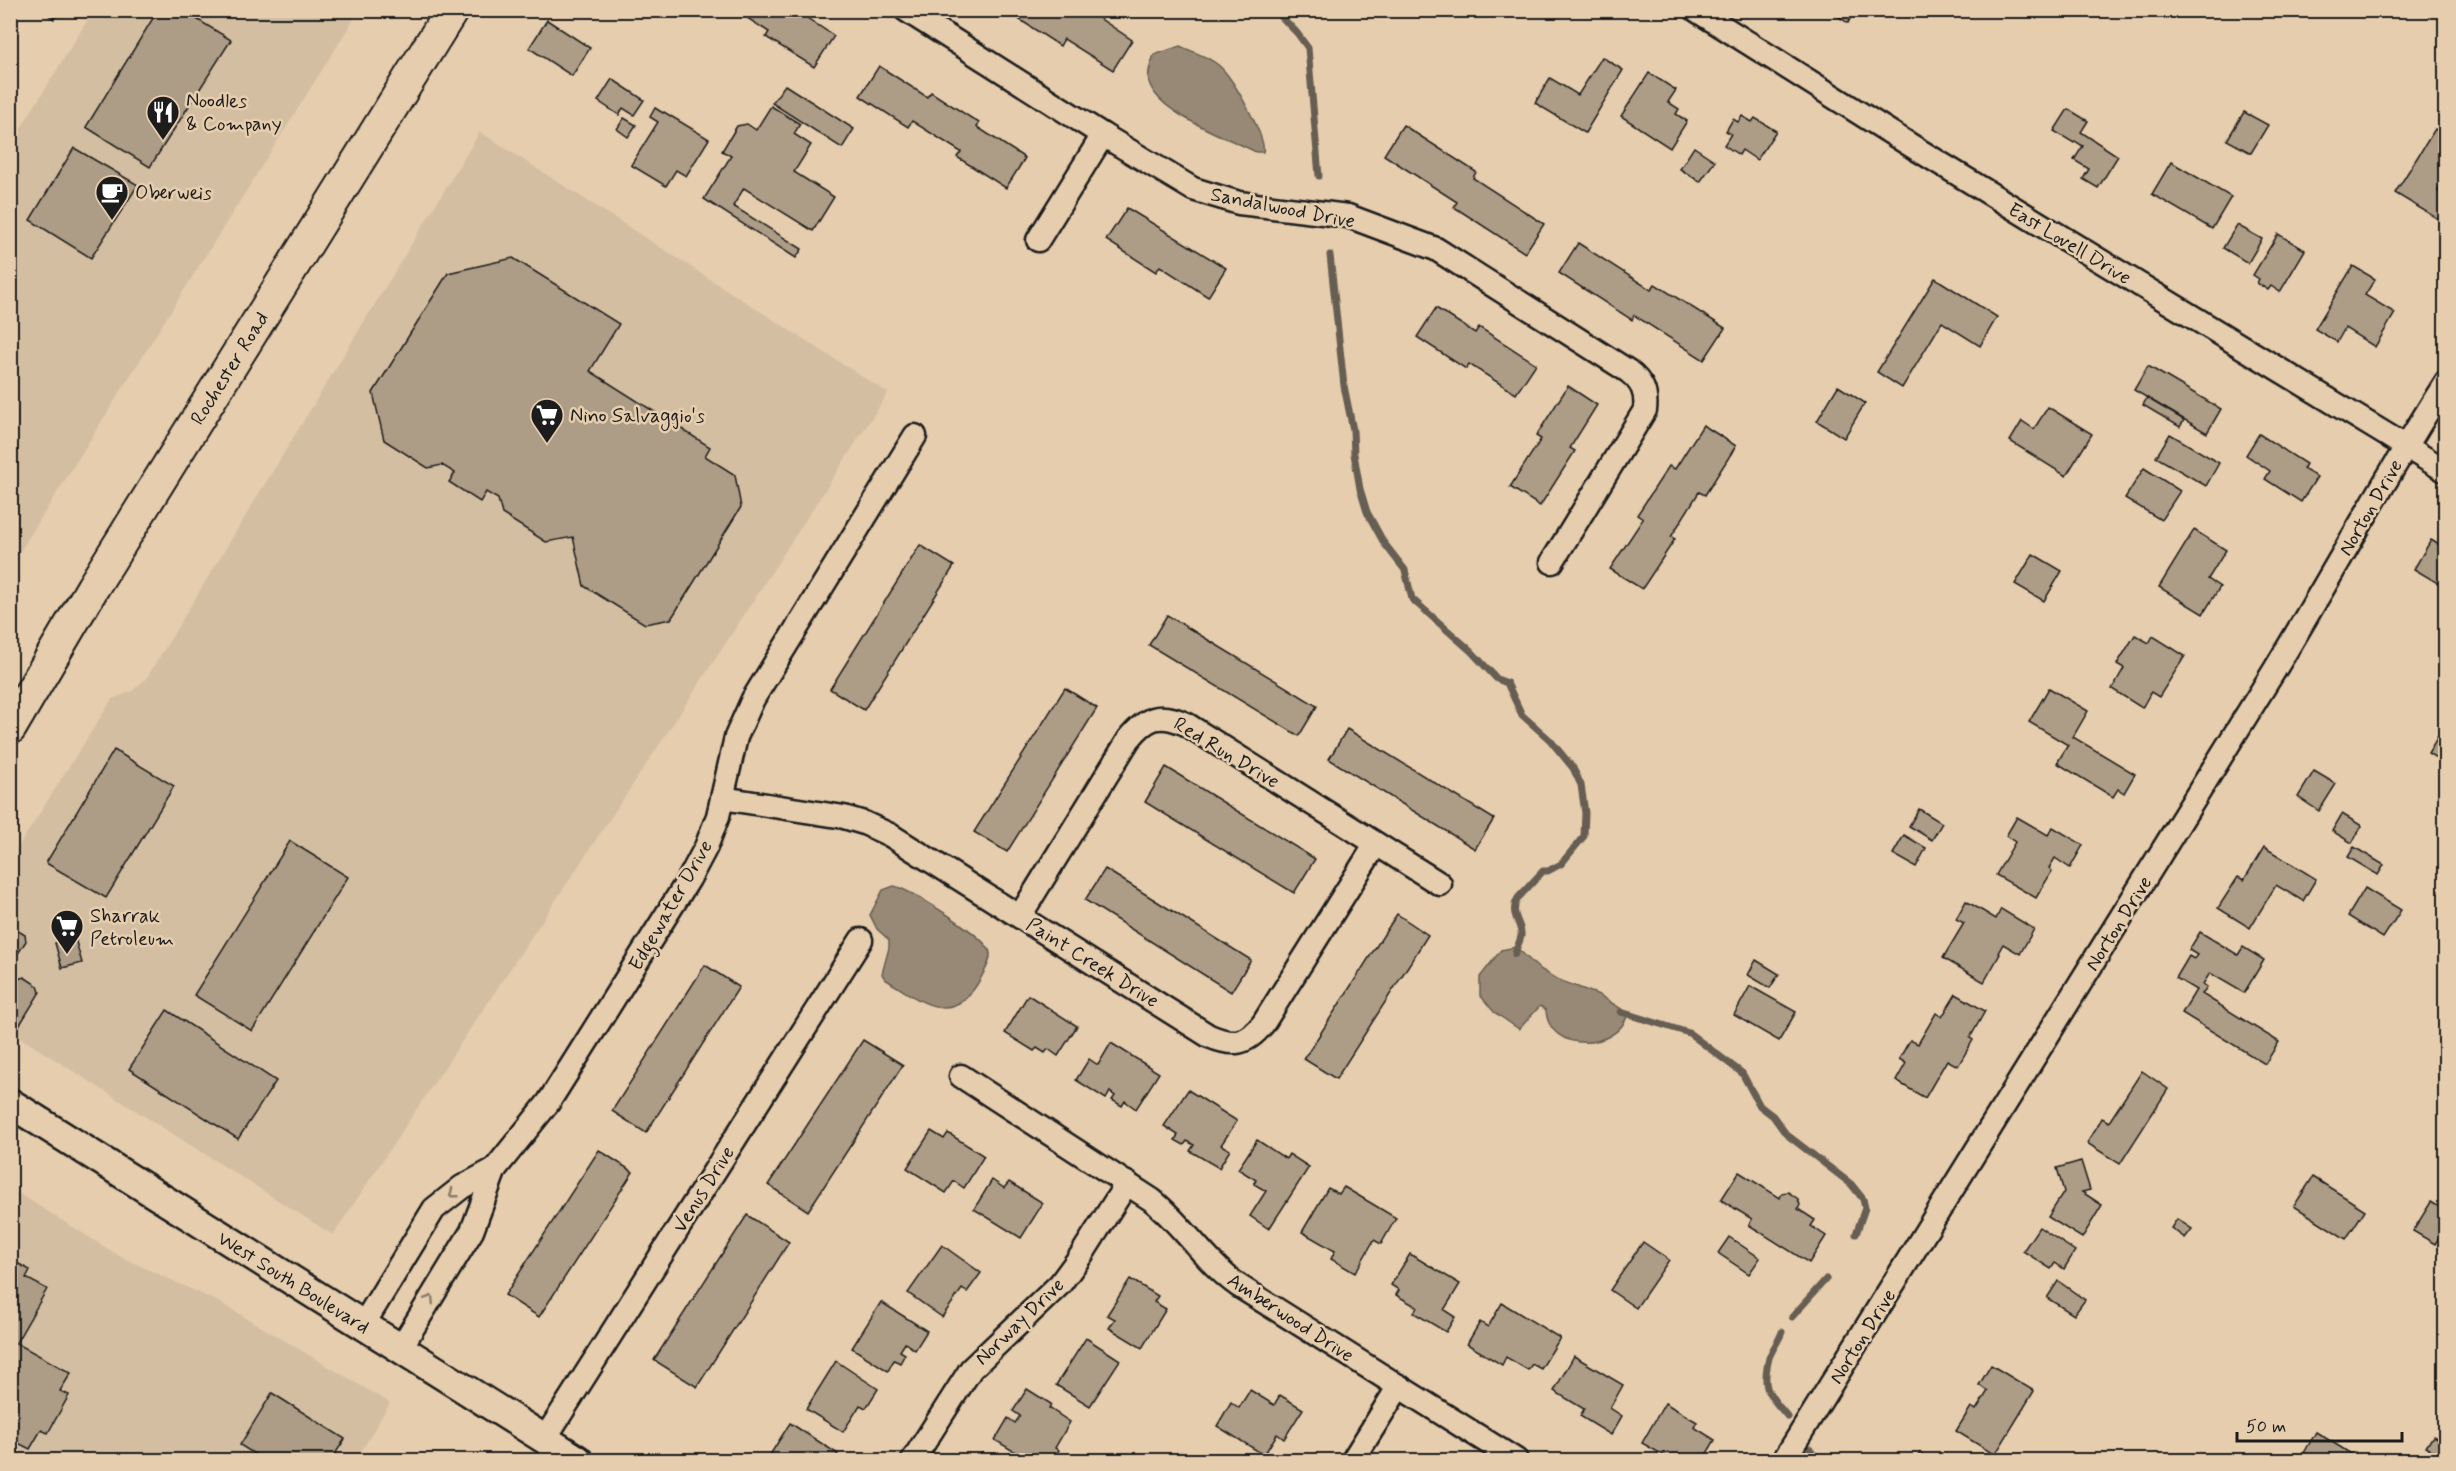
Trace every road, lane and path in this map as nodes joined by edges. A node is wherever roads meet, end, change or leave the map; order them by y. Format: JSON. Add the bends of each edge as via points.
{"nodes":[{"id":1,"x":452,"y":10,"type":"edge"},
{"id":2,"x":906,"y":10,"type":"edge"},
{"id":3,"x":1696,"y":10,"type":"edge"},
{"id":4,"x":1103,"y":135,"type":"junction"},
{"id":5,"x":1038,"y":240,"type":"dead end"},
{"id":6,"x":2445,"y":381,"type":"edge"},
{"id":7,"x":915,"y":436,"type":"dead end"},
{"id":8,"x":2404,"y":446,"type":"junction"},
{"id":9,"x":2445,"y":471,"type":"edge"},
{"id":10,"x":1552,"y":562,"type":"dead end"},
{"id":11,"x":10,"y":728,"type":"edge"},
{"id":12,"x":722,"y":798,"type":"junction"},
{"id":13,"x":1376,"y":844,"type":"junction"},
{"id":14,"x":1440,"y":884,"type":"dead end"},
{"id":15,"x":1020,"y":916,"type":"junction"},
{"id":16,"x":861,"y":940,"type":"dead end"},
{"id":17,"x":961,"y":1076,"type":"dead end"},
{"id":18,"x":10,"y":1103,"type":"edge"},
{"id":19,"x":495,"y":1169,"type":"junction"},
{"id":20,"x":1127,"y":1183,"type":"junction"},
{"id":21,"x":363,"y":1325,"type":"junction"},
{"id":22,"x":400,"y":1348,"type":"junction"},
{"id":23,"x":1399,"y":1386,"type":"junction"},
{"id":24,"x":544,"y":1440,"type":"junction"},
{"id":25,"x":578,"y":1461,"type":"edge"},
{"id":26,"x":913,"y":1461,"type":"edge"},
{"id":27,"x":1353,"y":1461,"type":"edge"},
{"id":28,"x":1516,"y":1461,"type":"edge"},
{"id":29,"x":1784,"y":1461,"type":"edge"}],
"edges":[{"from":1,"to":11,"type":"main road","name":"Rochester Road","via":[[122,538]]},
{"from":2,"to":4,"type":"street","name":"Sandalwood Drive"},
{"from":3,"to":8,"type":"street","name":"East Lovell Drive"},
{"from":4,"to":5,"type":"street"},
{"from":4,"to":10,"type":"street","name":"Sandalwood Drive","via":[[1174,179],[1218,197],[1267,208],[1348,216],[1436,249],[1635,377],[1645,392],[1641,419]]},
{"from":6,"to":8,"type":"street","name":"Norton Drive"},
{"from":7,"to":12,"type":"street","name":"Edgewater Drive","via":[[753,699],[736,737]]},
{"from":8,"to":9,"type":"street","name":"East Lovell Drive"},
{"from":8,"to":29,"type":"street","name":"Norton Drive","via":[[2251,709]]},
{"from":12,"to":15,"type":"street","name":"Paint Creek Drive","via":[[864,823],[890,835]]},
{"from":12,"to":19,"type":"street","name":"Edgewater Drive","via":[[706,847],[689,879],[548,1103]]},
{"from":13,"to":14,"type":"street","name":"Red Run Drive"},
{"from":13,"to":15,"type":"street","name":"Red Run Drive","via":[[1186,724],[1167,717],[1156,718],[1138,728],[1129,739]]},
{"from":13,"to":15,"type":"street","name":"Paint Creek Drive","via":[[1263,1024],[1254,1035],[1239,1043],[1209,1036]]},
{"from":16,"to":24,"type":"street","name":"Venus Drive"},
{"from":17,"to":20,"type":"street","name":"Amberwood Drive"},
{"from":18,"to":21,"type":"street","name":"West South Boulevard"},
{"from":19,"to":21,"type":"street","name":"Edgewater Drive","one_way":true,"via":[[462,1187],[434,1209]]},
{"from":22,"to":19,"type":"street","name":"Edgewater Drive","one_way":true,"via":[[472,1231]]},
{"from":20,"to":23,"type":"street","name":"Amberwood Drive","via":[[1172,1218],[1229,1279]]},
{"from":20,"to":26,"type":"street","name":"Norway Drive","via":[[1060,1284],[971,1368]]},
{"from":21,"to":22,"type":"street","name":"West South Boulevard"},
{"from":22,"to":24,"type":"street","name":"West South Boulevard"},
{"from":23,"to":27,"type":"street"},
{"from":23,"to":28,"type":"street","name":"Amberwood Drive"},
{"from":24,"to":25,"type":"street","name":"West South Boulevard"}]}
